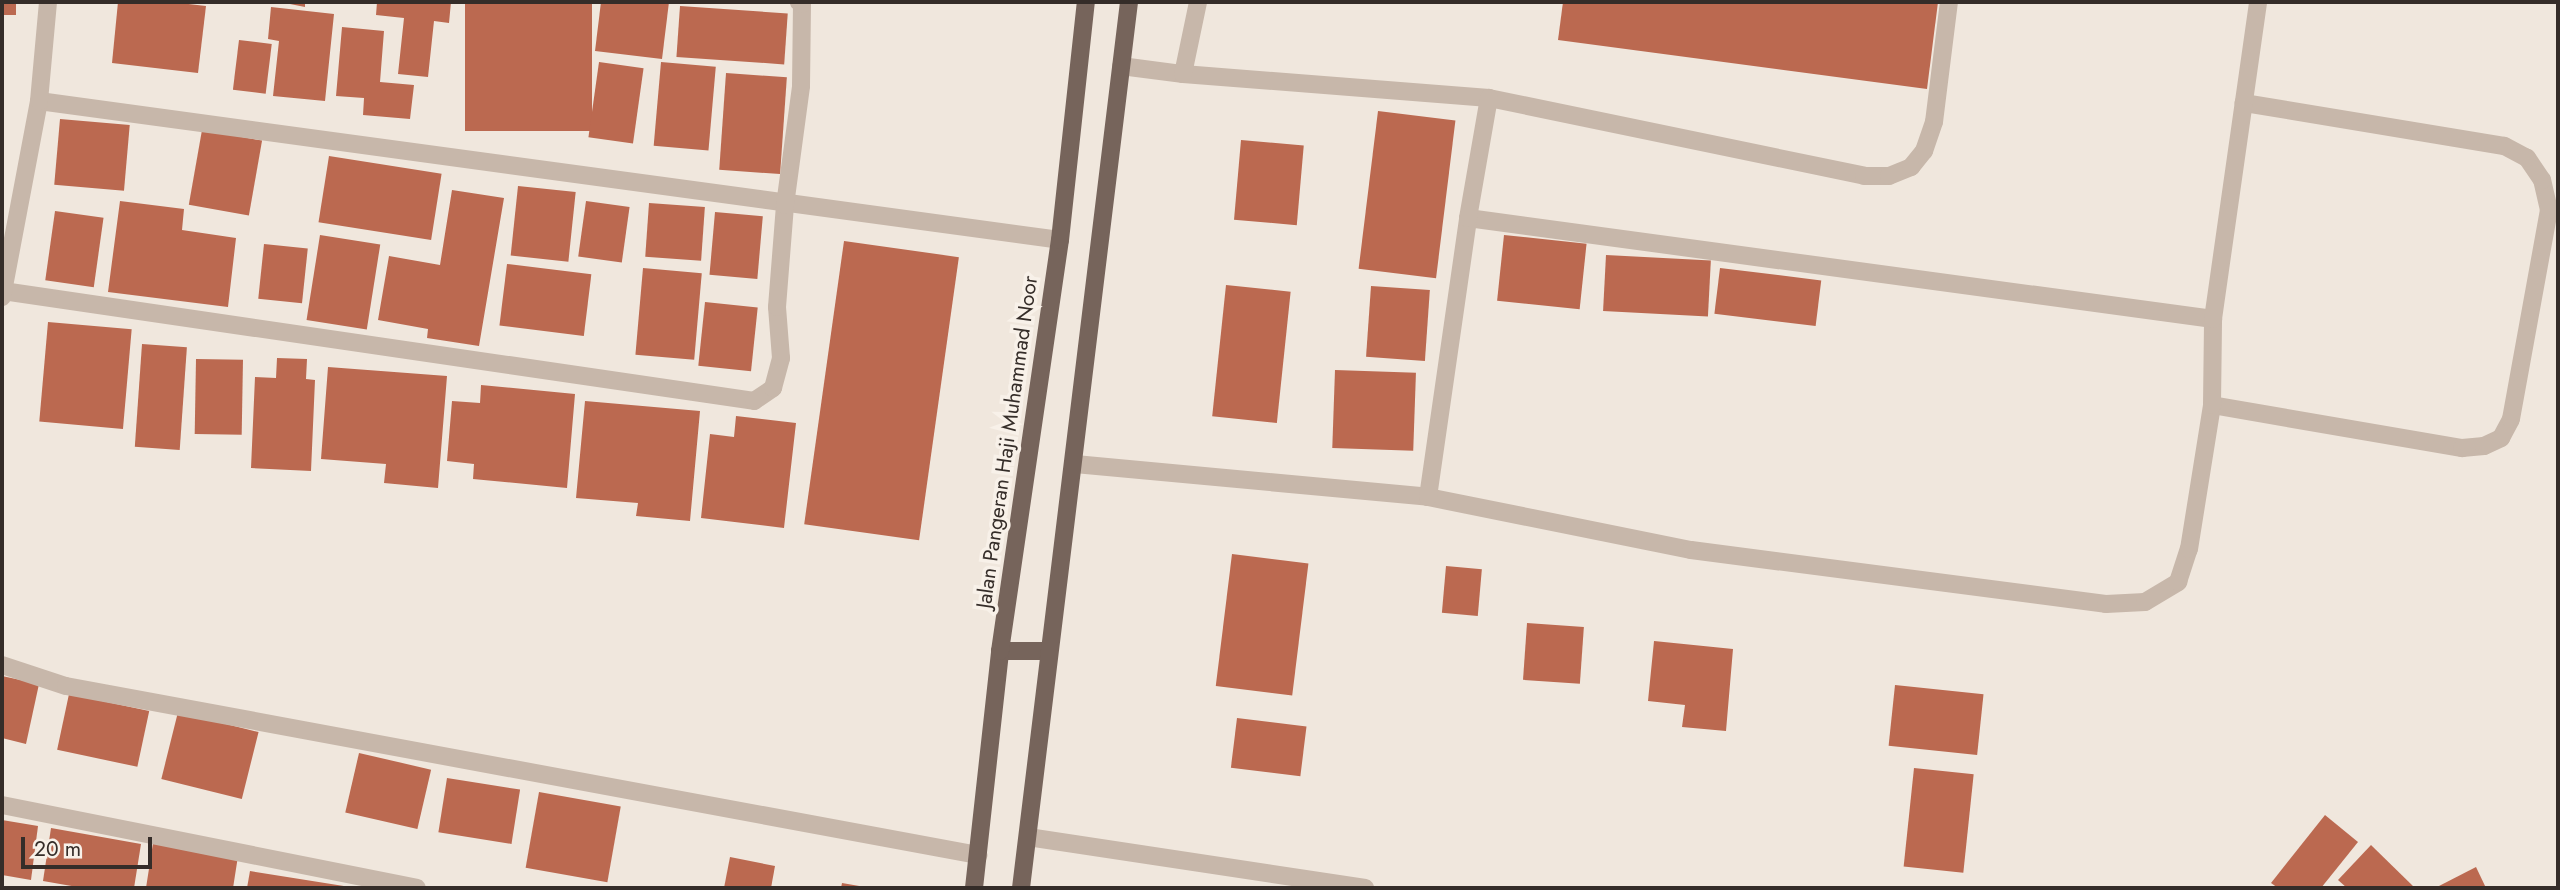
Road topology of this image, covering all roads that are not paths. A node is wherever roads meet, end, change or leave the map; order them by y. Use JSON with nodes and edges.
{"nodes":[{"id":1,"x":48,"y":2,"type":"edge"},
{"id":2,"x":799,"y":2,"type":"edge"},
{"id":3,"x":1086,"y":2,"type":"edge"},
{"id":4,"x":1129,"y":2,"type":"edge"},
{"id":5,"x":1198,"y":2,"type":"edge"},
{"id":6,"x":1949,"y":2,"type":"edge"},
{"id":7,"x":2258,"y":2,"type":"edge"},
{"id":8,"x":1121,"y":66,"type":"junction"},
{"id":9,"x":1183,"y":74,"type":"junction"},
{"id":10,"x":1489,"y":98,"type":"junction"},
{"id":11,"x":39,"y":101,"type":"junction"},
{"id":12,"x":2244,"y":103,"type":"junction"},
{"id":13,"x":785,"y":205,"type":"junction"},
{"id":14,"x":1468,"y":218,"type":"junction"},
{"id":15,"x":1060,"y":240,"type":"junction"},
{"id":16,"x":2,"y":294,"type":"edge"},
{"id":17,"x":2213,"y":319,"type":"junction"},
{"id":18,"x":2213,"y":405,"type":"junction"},
{"id":19,"x":1075,"y":464,"type":"junction"},
{"id":20,"x":1428,"y":497,"type":"junction"},
{"id":21,"x":1000,"y":651,"type":"junction"},
{"id":22,"x":1049,"y":651,"type":"junction"},
{"id":23,"x":2,"y":665,"type":"edge"},
{"id":24,"x":2,"y":805,"type":"edge"},
{"id":25,"x":1028,"y":837,"type":"junction"},
{"id":26,"x":978,"y":855,"type":"junction"},
{"id":27,"x":417,"y":888,"type":"edge"},
{"id":28,"x":974,"y":888,"type":"edge"},
{"id":29,"x":1021,"y":888,"type":"edge"},
{"id":30,"x":1366,"y":888,"type":"edge"}],
"edges":[{"from":1,"to":11,"type":"street"},
{"from":2,"to":13,"type":"street"},
{"from":3,"to":15,"type":"main road","name":"Jalan Pangeran Haji Muhammad Noor"},
{"from":4,"to":8,"type":"main road"},
{"from":5,"to":9,"type":"street"},
{"from":6,"to":10,"type":"street"},
{"from":7,"to":12,"type":"street"},
{"from":8,"to":9,"type":"street"},
{"from":8,"to":19,"type":"main road"},
{"from":9,"to":10,"type":"street"},
{"from":10,"to":14,"type":"street"},
{"from":11,"to":13,"type":"street"},
{"from":11,"to":16,"type":"street"},
{"from":12,"to":17,"type":"street"},
{"from":12,"to":18,"type":"street"},
{"from":13,"to":15,"type":"street"},
{"from":13,"to":16,"type":"street"},
{"from":14,"to":17,"type":"street"},
{"from":14,"to":20,"type":"street"},
{"from":15,"to":21,"type":"main road","name":"Jalan Pangeran Haji Muhammad Noor"},
{"from":17,"to":18,"type":"street"},
{"from":18,"to":20,"type":"street"},
{"from":19,"to":20,"type":"street"},
{"from":19,"to":22,"type":"main road"},
{"from":21,"to":22,"type":"main road"},
{"from":21,"to":26,"type":"main road","name":"Jalan Pangeran Haji Muhammad Noor"},
{"from":22,"to":25,"type":"main road"},
{"from":23,"to":26,"type":"street"},
{"from":24,"to":27,"type":"street"},
{"from":25,"to":29,"type":"main road"},
{"from":25,"to":30,"type":"street"},
{"from":26,"to":28,"type":"main road","name":"Jalan Pangeran Haji Muhammad Noor"}]}
